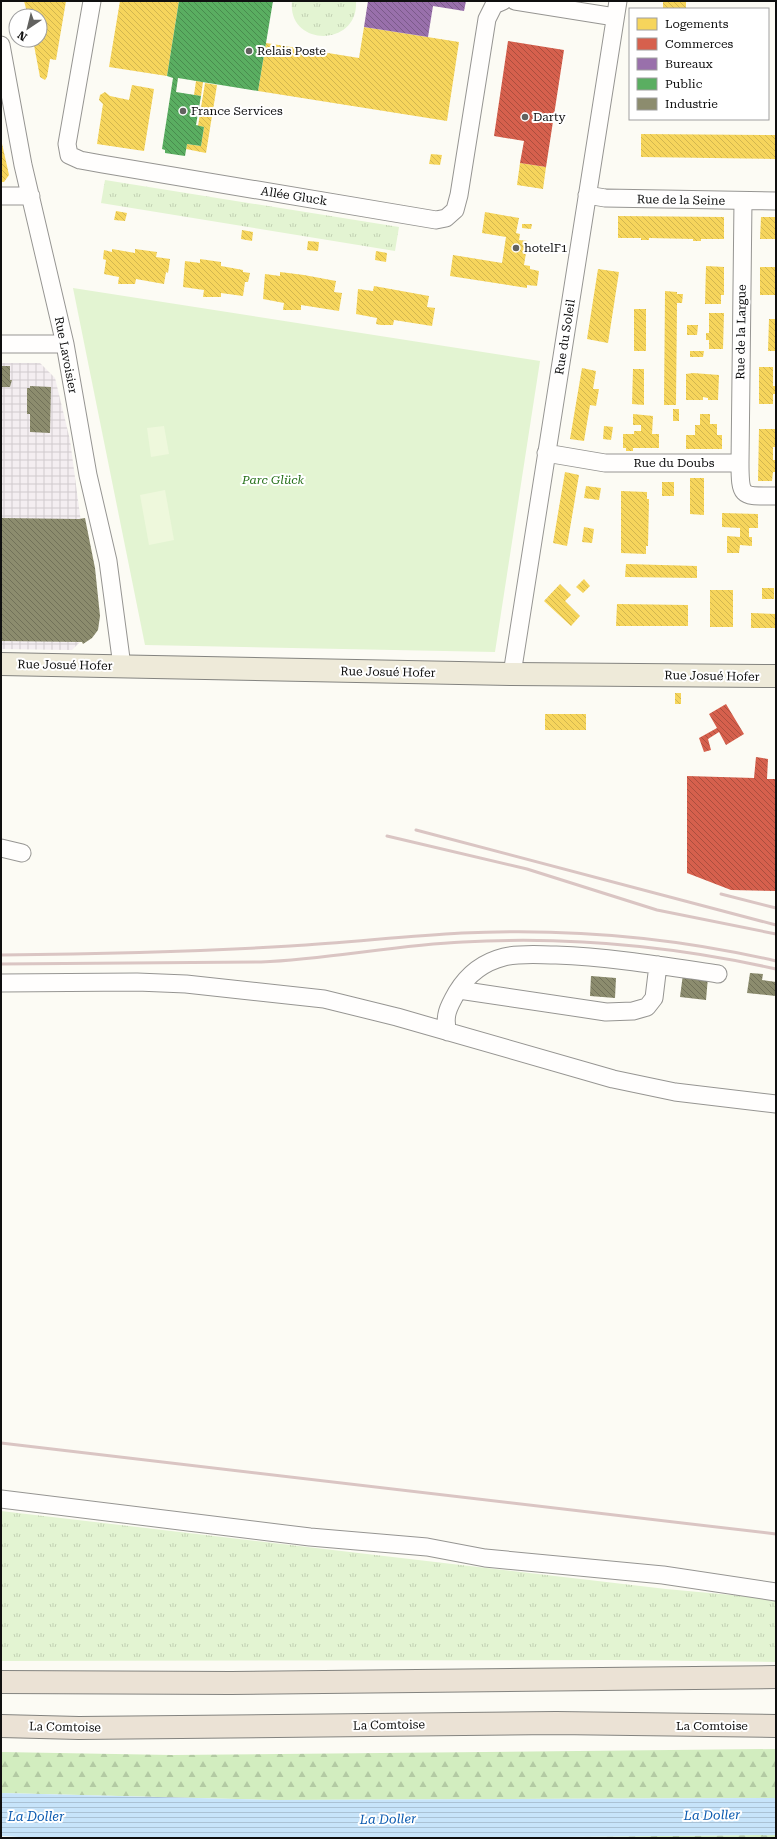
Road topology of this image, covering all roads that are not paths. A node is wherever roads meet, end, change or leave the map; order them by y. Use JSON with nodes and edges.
{"nodes":[{"id":1,"x":92,"y":1,"type":"edge"},
{"id":2,"x":503,"y":1,"type":"edge"},
{"id":3,"x":515,"y":1,"type":"edge"},
{"id":4,"x":616,"y":9,"type":"edge"},
{"id":5,"x":1,"y":45,"type":"edge"},
{"id":6,"x":587,"y":195,"type":"junction"},
{"id":7,"x":1,"y":196,"type":"edge"},
{"id":8,"x":31,"y":196,"type":"junction"},
{"id":9,"x":743,"y":201,"type":"junction"},
{"id":10,"x":776,"y":201,"type":"edge"},
{"id":11,"x":1,"y":344,"type":"edge"},
{"id":12,"x":65,"y":344,"type":"junction"},
{"id":13,"x":546,"y":454,"type":"junction"},
{"id":14,"x":740,"y":463,"type":"junction"},
{"id":15,"x":776,"y":496,"type":"edge"},
{"id":16,"x":1,"y":664,"type":"edge"},
{"id":17,"x":122,"y":666,"type":"junction"},
{"id":18,"x":512,"y":674,"type":"junction"},
{"id":19,"x":776,"y":676,"type":"edge"},
{"id":20,"x":1,"y":848,"type":"edge"},
{"id":21,"x":22,"y":854,"type":"dead end"},
{"id":22,"x":658,"y":965,"type":"junction"},
{"id":23,"x":718,"y":974,"type":"dead end"},
{"id":24,"x":1,"y":983,"type":"edge"},
{"id":25,"x":459,"y":990,"type":"junction"},
{"id":26,"x":448,"y":1032,"type":"junction"},
{"id":27,"x":776,"y":1104,"type":"edge"},
{"id":28,"x":1,"y":1499,"type":"edge"},
{"id":29,"x":776,"y":1592,"type":"edge"},
{"id":30,"x":776,"y":1677,"type":"edge"},
{"id":31,"x":1,"y":1682,"type":"edge"},
{"id":32,"x":1,"y":1726,"type":"edge"},
{"id":33,"x":776,"y":1726,"type":"edge"}],
"edges":[{"from":1,"to":2,"type":"street","name":"Allée Gluck"},
{"from":3,"to":4,"type":"street"},
{"from":4,"to":6,"type":"street","name":"Rue du Soleil"},
{"from":5,"to":8,"type":"street","name":"Rue Lavoisier"},
{"from":6,"to":9,"type":"street","name":"Rue de la Seine"},
{"from":6,"to":13,"type":"street","name":"Rue du Soleil"},
{"from":7,"to":8,"type":"street"},
{"from":8,"to":12,"type":"street","name":"Rue Lavoisier"},
{"from":9,"to":10,"type":"street","name":"Rue de la Seine"},
{"from":9,"to":14,"type":"street","name":"Rue de la Largue"},
{"from":11,"to":12,"type":"street"},
{"from":12,"to":17,"type":"street","name":"Rue Lavoisier"},
{"from":13,"to":14,"type":"street","name":"Rue du Doubs"},
{"from":13,"to":18,"type":"street","name":"Rue du Soleil"},
{"from":14,"to":15,"type":"street"},
{"from":16,"to":17,"type":"main road","name":"Rue Josué Hofer"},
{"from":17,"to":18,"type":"main road","name":"Rue Josué Hofer"},
{"from":18,"to":19,"type":"main road","name":"Rue Josué Hofer"},
{"from":20,"to":21,"type":"street"},
{"from":22,"to":23,"type":"street"},
{"from":22,"to":25,"type":"street"},
{"from":22,"to":25,"type":"street"},
{"from":24,"to":26,"type":"street"},
{"from":25,"to":26,"type":"street"},
{"from":26,"to":27,"type":"street"},
{"from":28,"to":29,"type":"street"},
{"from":30,"to":31,"type":"highway"},
{"from":32,"to":33,"type":"highway","name":"La Comtoise"}]}
